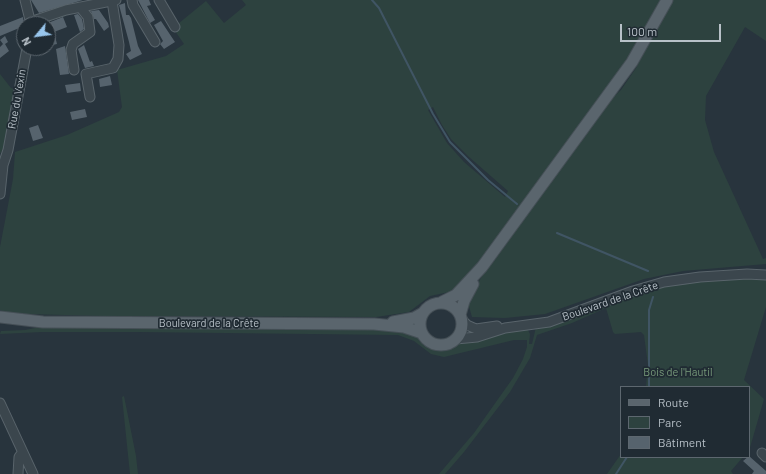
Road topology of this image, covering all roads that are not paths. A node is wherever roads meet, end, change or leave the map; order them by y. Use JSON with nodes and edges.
{"nodes":[{"id":1,"x":25,"y":0,"type":"edge"},
{"id":2,"x":113,"y":0,"type":"edge"},
{"id":3,"x":132,"y":0,"type":"edge"},
{"id":4,"x":159,"y":0,"type":"edge"},
{"id":5,"x":665,"y":0,"type":"edge"},
{"id":6,"x":91,"y":2,"type":"edge"},
{"id":7,"x":80,"y":6,"type":"junction"},
{"id":8,"x":28,"y":16,"type":"edge"},
{"id":9,"x":51,"y":16,"type":"edge"},
{"id":10,"x":175,"y":27,"type":"dead end"},
{"id":11,"x":155,"y":42,"type":"dead end"},
{"id":12,"x":26,"y":56,"type":"edge"},
{"id":13,"x":74,"y":70,"type":"dead end"},
{"id":14,"x":90,"y":97,"type":"dead end"},
{"id":15,"x":0,"y":194,"type":"edge"},
{"id":16,"x":482,"y":267,"type":"junction"},
{"id":17,"x":766,"y":269,"type":"edge"},
{"id":18,"x":766,"y":275,"type":"edge"},
{"id":19,"x":442,"y":302,"type":"junction"},
{"id":20,"x":423,"y":313,"type":"junction"},
{"id":21,"x":0,"y":317,"type":"edge"},
{"id":22,"x":461,"y":317,"type":"junction"},
{"id":23,"x":43,"y":322,"type":"junction"},
{"id":24,"x":374,"y":324,"type":"junction"},
{"id":25,"x":0,"y":325,"type":"edge"},
{"id":26,"x":422,"y":333,"type":"junction"},
{"id":27,"x":456,"y":339,"type":"junction"},
{"id":28,"x":0,"y":403,"type":"edge"},
{"id":29,"x":22,"y":453,"type":"junction"},
{"id":30,"x":18,"y":474,"type":"edge"},
{"id":31,"x":33,"y":474,"type":"edge"}],
"edges":[{"from":1,"to":8,"type":"street"},
{"from":2,"to":6,"type":"street"},
{"from":2,"to":14,"type":"street"},
{"from":3,"to":11,"type":"street"},
{"from":4,"to":10,"type":"street"},
{"from":5,"to":16,"type":"main road"},
{"from":6,"to":7,"type":"street"},
{"from":7,"to":9,"type":"street"},
{"from":7,"to":13,"type":"street"},
{"from":12,"to":15,"type":"street","name":"Rue du Vexin"},
{"from":16,"to":19,"type":"main road"},
{"from":16,"to":22,"type":"main road"},
{"from":17,"to":22,"type":"street","name":"Boulevard de la Crête"},
{"from":18,"to":27,"type":"street","name":"Boulevard de la Crête"},
{"from":19,"to":20,"type":"main road"},
{"from":19,"to":22,"type":"main road"},
{"from":20,"to":24,"type":"main road","name":"Boulevard de la Crête"},
{"from":20,"to":26,"type":"main road"},
{"from":21,"to":23,"type":"main road","name":"Boulevard de la Crête"},
{"from":22,"to":27,"type":"main road"},
{"from":23,"to":24,"type":"main road","name":"Boulevard de la Crête"},
{"from":23,"to":25,"type":"main road","name":"Boulevard de la Crête"},
{"from":24,"to":26,"type":"main road","name":"Boulevard de la Crête"},
{"from":26,"to":27,"type":"main road"},
{"from":28,"to":29,"type":"street"},
{"from":29,"to":30,"type":"street"},
{"from":29,"to":31,"type":"street"}]}
